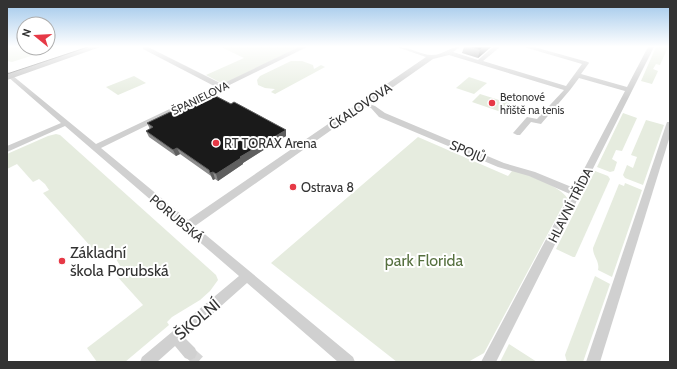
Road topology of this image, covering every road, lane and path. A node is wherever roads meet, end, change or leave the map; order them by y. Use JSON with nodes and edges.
{"nodes":[{"id":1,"x":32,"y":64,"type":"edge"},
{"id":2,"x":40,"y":64,"type":"edge"},
{"id":3,"x":177,"y":64,"type":"edge"},
{"id":4,"x":269,"y":64,"type":"edge"},
{"id":5,"x":420,"y":64,"type":"edge"},
{"id":6,"x":486,"y":64,"type":"edge"},
{"id":7,"x":585,"y":64,"type":"edge"},
{"id":8,"x":642,"y":64,"type":"edge"},
{"id":9,"x":8,"y":74,"type":"edge"},
{"id":10,"x":577,"y":75,"type":"junction"},
{"id":11,"x":222,"y":87,"type":"junction"},
{"id":12,"x":568,"y":89,"type":"junction"},
{"id":13,"x":629,"y":90,"type":"junction"},
{"id":14,"x":362,"y":104,"type":"junction"},
{"id":15,"x":66,"y":123,"type":"junction"},
{"id":16,"x":670,"y":124,"type":"edge"},
{"id":17,"x":517,"y":133,"type":"dead end"},
{"id":18,"x":95,"y":148,"type":"junction"},
{"id":19,"x":7,"y":149,"type":"edge"},
{"id":20,"x":576,"y":193,"type":"junction"},
{"id":21,"x":187,"y":226,"type":"junction"},
{"id":22,"x":248,"y":276,"type":"junction"},
{"id":23,"x":176,"y":337,"type":"junction"},
{"id":24,"x":190,"y":353,"type":"tunnel mouth"},
{"id":25,"x":147,"y":362,"type":"edge"},
{"id":26,"x":348,"y":362,"type":"edge"},
{"id":27,"x":488,"y":362,"type":"edge"},
{"id":28,"x":593,"y":362,"type":"edge"}],
"edges":[{"from":1,"to":9,"type":"main road"},
{"from":2,"to":9,"type":"main road"},
{"from":3,"to":11,"type":"street"},
{"from":4,"to":11,"type":"street","name":"ŠPANIELOVA"},
{"from":5,"to":14,"type":"street","name":"ČKALOVOVA"},
{"from":6,"to":12,"type":"street"},
{"from":7,"to":10,"type":"street"},
{"from":8,"to":13,"type":"street","name":"HLAVNÍ TŘÍDA"},
{"from":9,"to":15,"type":"street","name":"PORUBSKÁ"},
{"from":10,"to":12,"type":"street"},
{"from":10,"to":13,"type":"street"},
{"from":11,"to":18,"type":"street","name":"ŠPANIELOVA"},
{"from":12,"to":17,"type":"street"},
{"from":13,"to":20,"type":"street","name":"HLAVNÍ TŘÍDA"},
{"from":14,"to":20,"type":"street","name":"SPOJŮ"},
{"from":14,"to":21,"type":"street","name":"ČKALOVOVA"},
{"from":15,"to":18,"type":"street","name":"PORUBSKÁ"},
{"from":15,"to":19,"type":"street"},
{"from":16,"to":28,"type":"street"},
{"from":18,"to":21,"type":"street","name":"PORUBSKÁ"},
{"from":20,"to":27,"type":"street","name":"HLAVNÍ TŘÍDA"},
{"from":21,"to":22,"type":"street","name":"PORUBSKÁ"},
{"from":22,"to":23,"type":"street","name":"ŠKOLNÍ"},
{"from":22,"to":26,"type":"street","name":"PORUBSKÁ"},
{"from":23,"to":24,"type":"street"},
{"from":23,"to":25,"type":"street","name":"ŠKOLNÍ"}]}
